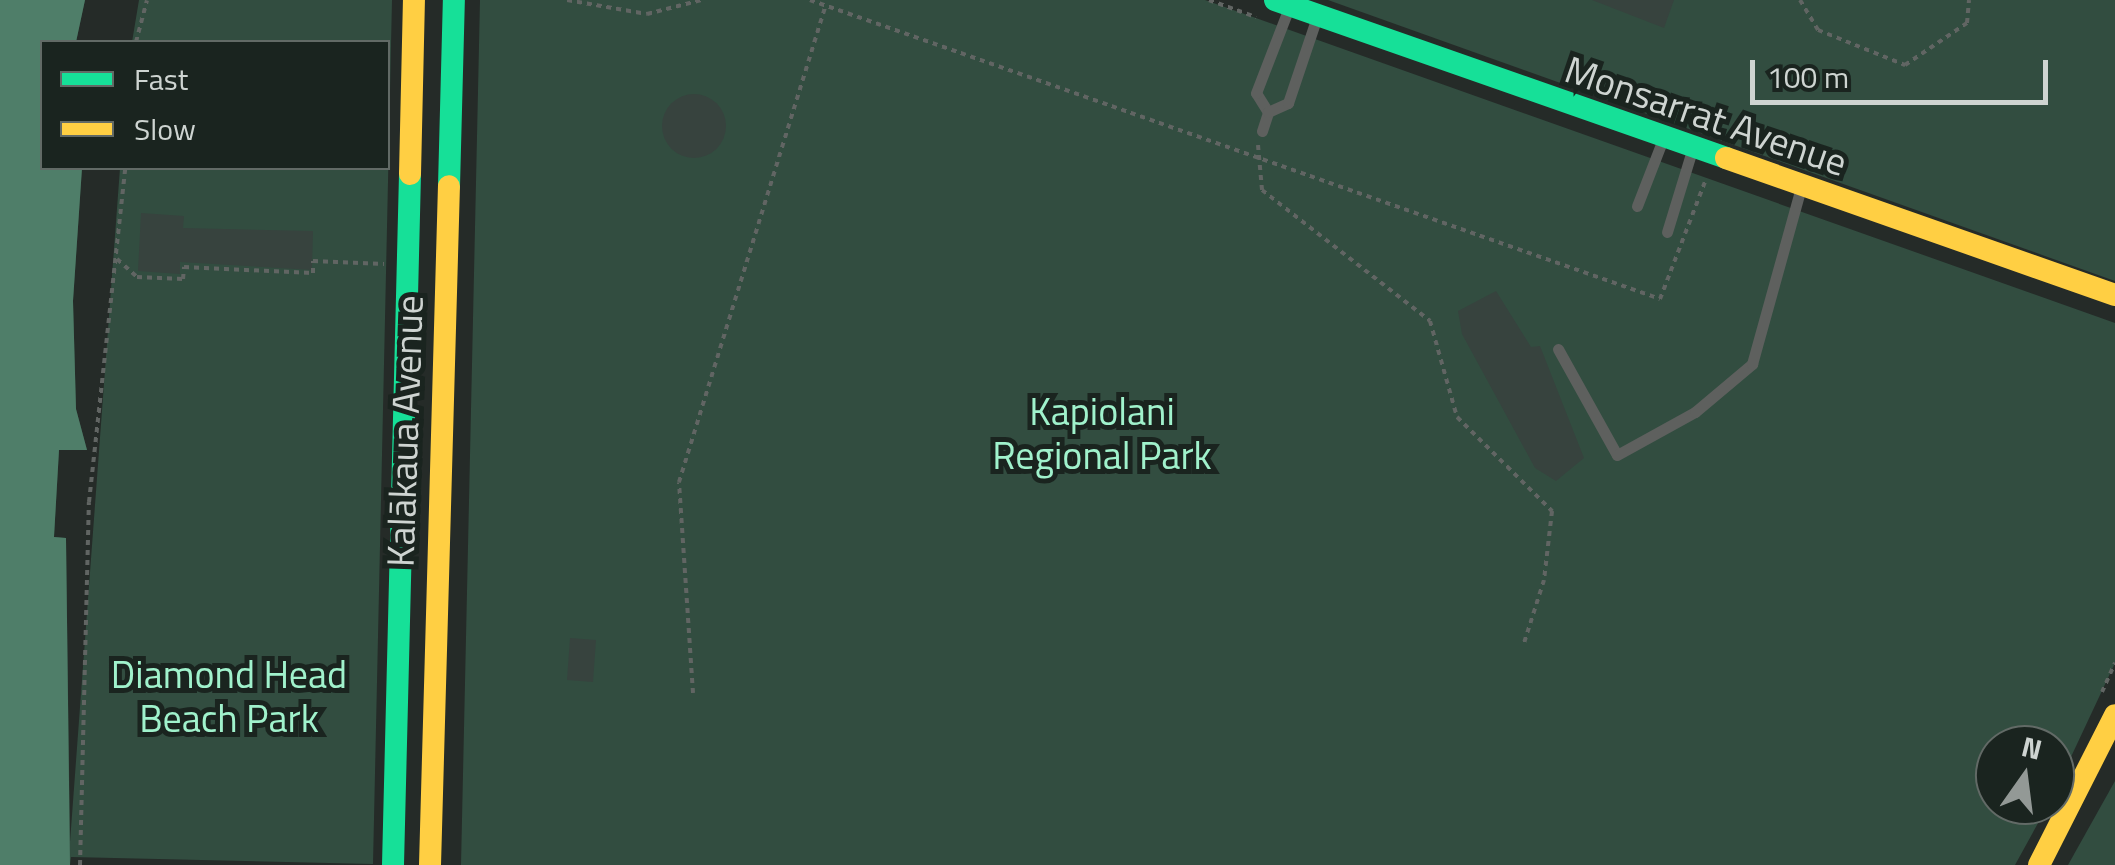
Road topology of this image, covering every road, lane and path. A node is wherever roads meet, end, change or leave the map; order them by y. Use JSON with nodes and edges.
{"nodes":[{"id":1,"x":147,"y":0,"type":"edge"},
{"id":2,"x":414,"y":0,"type":"edge"},
{"id":3,"x":454,"y":0,"type":"edge"},
{"id":4,"x":567,"y":0,"type":"edge"},
{"id":5,"x":701,"y":0,"type":"edge"},
{"id":6,"x":810,"y":0,"type":"edge"},
{"id":7,"x":1800,"y":0,"type":"edge"},
{"id":8,"x":1969,"y":0,"type":"edge"},
{"id":9,"x":1282,"y":3,"type":"edge"},
{"id":10,"x":826,"y":5,"type":"junction"},
{"id":11,"x":1318,"y":16,"type":"junction"},
{"id":12,"x":137,"y":40,"type":"edge"},
{"id":13,"x":1268,"y":112,"type":"junction"},
{"id":14,"x":1262,"y":131,"type":"dead end"},
{"id":15,"x":1663,"y":139,"type":"junction"},
{"id":16,"x":1692,"y":150,"type":"junction"},
{"id":17,"x":1253,"y":159,"type":"junction"},
{"id":18,"x":125,"y":170,"type":"edge"},
{"id":19,"x":1723,"y":182,"type":"dead end"},
{"id":20,"x":1801,"y":187,"type":"junction"},
{"id":21,"x":1637,"y":206,"type":"dead end"},
{"id":22,"x":1667,"y":232,"type":"dead end"},
{"id":23,"x":117,"y":259,"type":"junction"},
{"id":24,"x":384,"y":264,"type":"dead end"},
{"id":25,"x":2115,"y":295,"type":"edge"},
{"id":26,"x":1558,"y":349,"type":"dead end"},
{"id":27,"x":402,"y":512,"type":"junction"},
{"id":28,"x":438,"y":514,"type":"junction"},
{"id":29,"x":1524,"y":644,"type":"dead end"},
{"id":30,"x":694,"y":693,"type":"dead end"},
{"id":31,"x":2115,"y":716,"type":"edge"},
{"id":32,"x":80,"y":865,"type":"edge"},
{"id":33,"x":393,"y":865,"type":"edge"},
{"id":34,"x":430,"y":865,"type":"edge"},
{"id":35,"x":2039,"y":865,"type":"edge"}],
"edges":[{"from":1,"to":12,"type":"path"},
{"from":2,"to":27,"type":"street","name":"Kalākaua Avenue"},
{"from":3,"to":28,"type":"street","name":"Kalākaua Avenue"},
{"from":4,"to":5,"type":"path"},
{"from":6,"to":10,"type":"path"},
{"from":7,"to":8,"type":"path"},
{"from":9,"to":11,"type":"street","name":"Monsarrat Avenue"},
{"from":9,"to":13,"type":"lane"},
{"from":10,"to":17,"type":"path"},
{"from":10,"to":30,"type":"path"},
{"from":11,"to":13,"type":"lane"},
{"from":11,"to":15,"type":"street","name":"Monsarrat Avenue"},
{"from":13,"to":14,"type":"lane"},
{"from":15,"to":16,"type":"street","name":"Monsarrat Avenue"},
{"from":15,"to":21,"type":"lane"},
{"from":16,"to":20,"type":"street","name":"Monsarrat Avenue"},
{"from":16,"to":22,"type":"lane"},
{"from":17,"to":19,"type":"path"},
{"from":17,"to":29,"type":"path"},
{"from":18,"to":23,"type":"path"},
{"from":20,"to":25,"type":"street","name":"Monsarrat Avenue"},
{"from":20,"to":26,"type":"lane"},
{"from":23,"to":24,"type":"path"},
{"from":23,"to":32,"type":"path"},
{"from":27,"to":28,"type":"lane"},
{"from":27,"to":33,"type":"street","name":"Kalākaua Avenue"},
{"from":28,"to":34,"type":"street","name":"Kalākaua Avenue"},
{"from":31,"to":35,"type":"street"}]}
